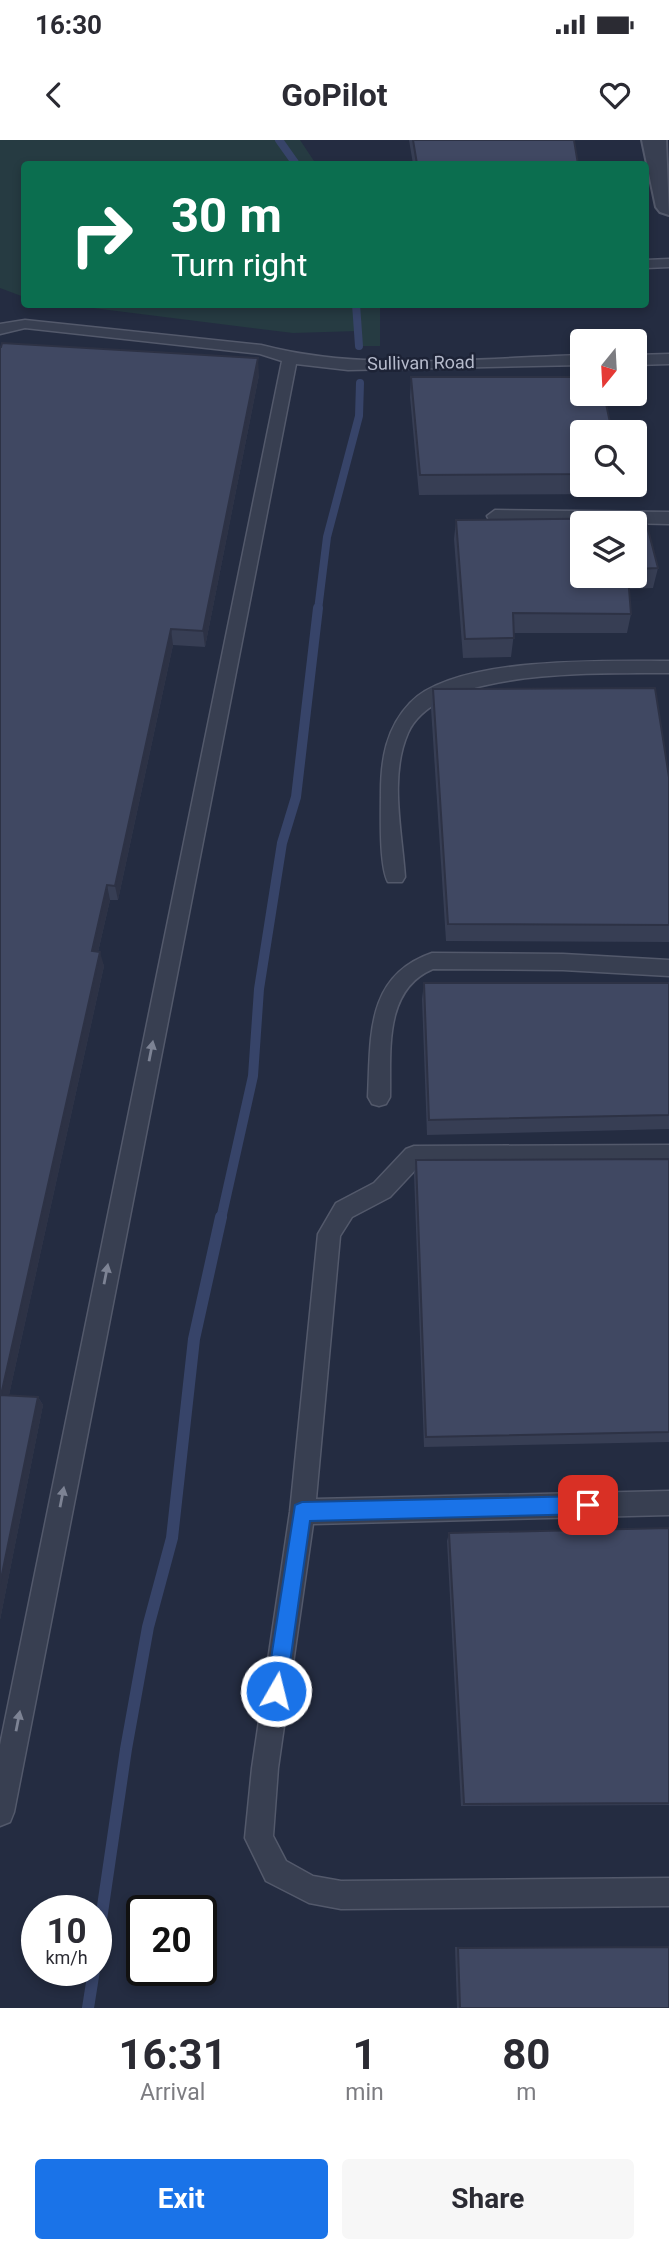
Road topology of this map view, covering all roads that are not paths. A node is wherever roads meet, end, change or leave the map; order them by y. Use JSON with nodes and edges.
{"nodes":[{"id":1,"x":661,"y":154,"type":"edge"},
{"id":2,"x":669,"y":207,"type":"edge"},
{"id":3,"x":669,"y":263,"type":"edge"},
{"id":4,"x":649,"y":264,"type":"edge"},
{"id":5,"x":0,"y":329,"type":"edge"},
{"id":6,"x":290,"y":359,"type":"junction"},
{"id":7,"x":648,"y":359,"type":"edge"},
{"id":8,"x":669,"y":359,"type":"edge"},
{"id":9,"x":570,"y":360,"type":"edge"},
{"id":10,"x":495,"y":516,"type":"dead end"},
{"id":11,"x":669,"y":518,"type":"edge"},
{"id":12,"x":669,"y":667,"type":"edge"},
{"id":13,"x":395,"y":877,"type":"dead end"},
{"id":14,"x":669,"y":968,"type":"edge"},
{"id":15,"x":379,"y":1097,"type":"dead end"},
{"id":16,"x":669,"y":1155,"type":"edge"},
{"id":17,"x":669,"y":1503,"type":"edge"},
{"id":18,"x":302,"y":1511,"type":"junction"},
{"id":19,"x":0,"y":1812,"type":"edge"},
{"id":20,"x":669,"y":1892,"type":"edge"}],
"edges":[{"from":1,"to":2,"type":"street"},
{"from":3,"to":4,"type":"lane"},
{"from":5,"to":6,"type":"lane","name":"Sullivan Road"},
{"from":6,"to":9,"type":"lane","name":"Sullivan Road"},
{"from":19,"to":6,"type":"lane","one_way":true},
{"from":7,"to":8,"type":"lane"},
{"from":10,"to":11,"type":"lane"},
{"from":12,"to":13,"type":"lane"},
{"from":14,"to":15,"type":"lane"},
{"from":16,"to":18,"type":"lane"},
{"from":17,"to":18,"type":"lane"},
{"from":18,"to":20,"type":"lane"}]}
